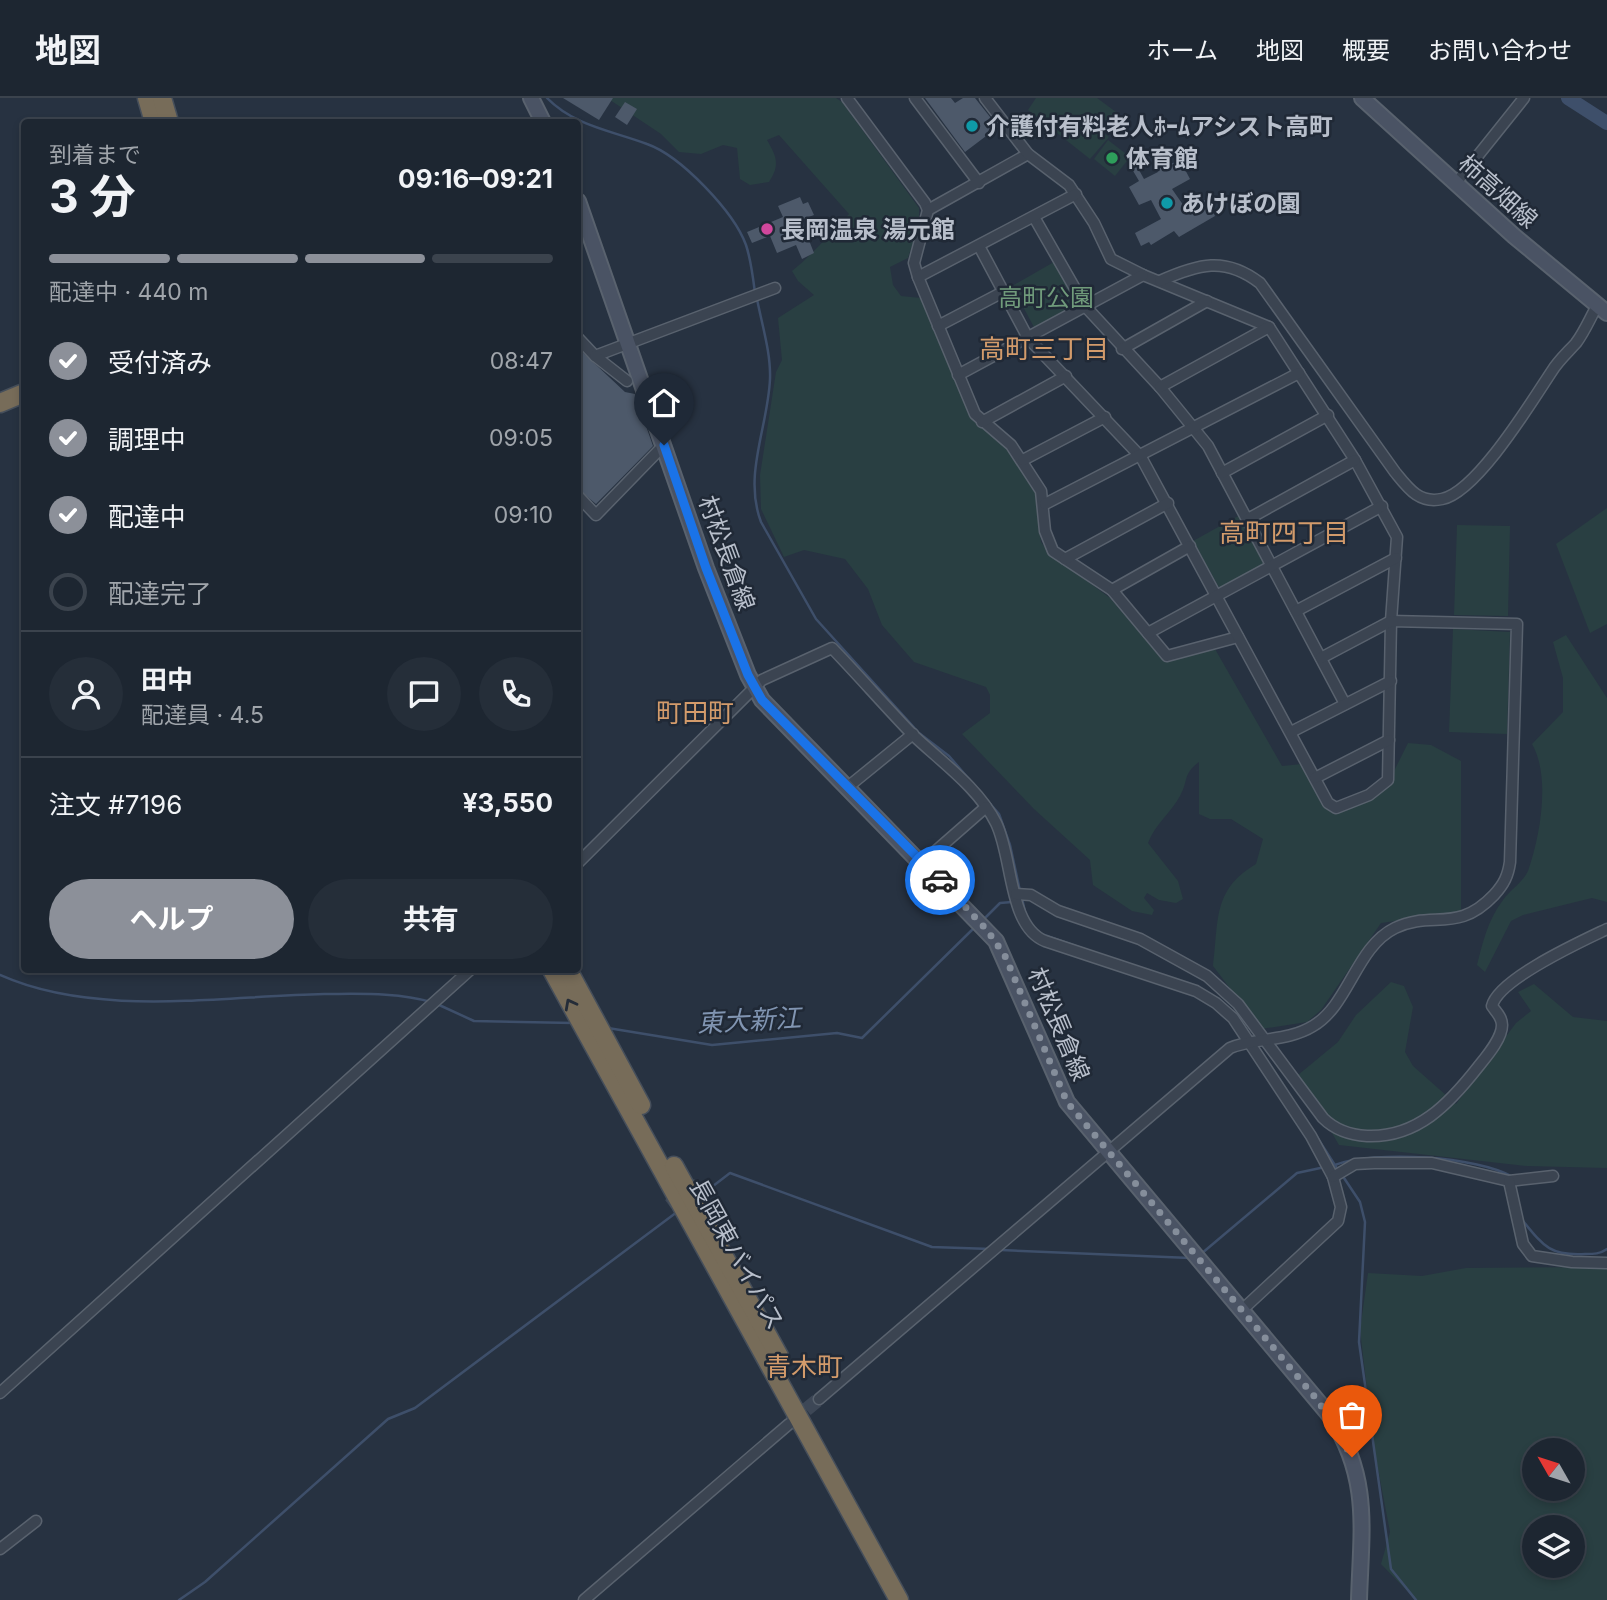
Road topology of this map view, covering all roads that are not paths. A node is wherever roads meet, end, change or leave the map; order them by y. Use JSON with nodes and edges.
{"nodes":[{"id":1,"x":147,"y":98,"type":"edge"},
{"id":2,"x":162,"y":98,"type":"edge"},
{"id":3,"x":531,"y":98,"type":"edge"},
{"id":4,"x":847,"y":98,"type":"edge"},
{"id":5,"x":915,"y":98,"type":"edge"},
{"id":6,"x":985,"y":98,"type":"edge"},
{"id":7,"x":1362,"y":98,"type":"edge"},
{"id":8,"x":1524,"y":98,"type":"edge"},
{"id":9,"x":153,"y":119,"type":"edge"},
{"id":10,"x":168,"y":119,"type":"edge"},
{"id":11,"x":542,"y":119,"type":"edge"},
{"id":12,"x":1028,"y":154,"type":"junction"},
{"id":13,"x":979,"y":183,"type":"junction"},
{"id":14,"x":1456,"y":183,"type":"junction"},
{"id":15,"x":1076,"y":194,"type":"junction"},
{"id":16,"x":581,"y":209,"type":"edge"},
{"id":17,"x":928,"y":210,"type":"junction"},
{"id":18,"x":1034,"y":217,"type":"junction"},
{"id":19,"x":979,"y":246,"type":"junction"},
{"id":20,"x":1143,"y":275,"type":"junction"},
{"id":21,"x":918,"y":277,"type":"junction"},
{"id":22,"x":1160,"y":281,"type":"junction"},
{"id":23,"x":775,"y":288,"type":"dead end"},
{"id":24,"x":1003,"y":292,"type":"junction"},
{"id":25,"x":1207,"y":301,"type":"junction"},
{"id":26,"x":1085,"y":306,"type":"junction"},
{"id":27,"x":1602,"y":309,"type":"edge"},
{"id":28,"x":938,"y":326,"type":"junction"},
{"id":29,"x":1269,"y":327,"type":"junction"},
{"id":30,"x":1028,"y":338,"type":"junction"},
{"id":31,"x":581,"y":342,"type":"edge"},
{"id":32,"x":629,"y":343,"type":"junction"},
{"id":33,"x":1122,"y":349,"type":"junction"},
{"id":34,"x":596,"y":356,"type":"junction"},
{"id":35,"x":1299,"y":373,"type":"junction"},
{"id":36,"x":958,"y":375,"type":"junction"},
{"id":37,"x":1066,"y":376,"type":"junction"},
{"id":38,"x":627,"y":381,"type":"dead end"},
{"id":39,"x":1160,"y":387,"type":"junction"},
{"id":40,"x":21,"y":392,"type":"edge"},
{"id":41,"x":0,"y":403,"type":"edge"},
{"id":42,"x":1328,"y":415,"type":"junction"},
{"id":43,"x":1105,"y":417,"type":"junction"},
{"id":44,"x":982,"y":422,"type":"junction"},
{"id":45,"x":1194,"y":426,"type":"junction"},
{"id":46,"x":664,"y":445,"type":"junction"},
{"id":47,"x":1141,"y":457,"type":"junction"},
{"id":48,"x":1023,"y":460,"type":"junction"},
{"id":49,"x":1355,"y":460,"type":"junction"},
{"id":50,"x":1222,"y":473,"type":"junction"},
{"id":51,"x":581,"y":499,"type":"edge"},
{"id":52,"x":1168,"y":503,"type":"junction"},
{"id":53,"x":1045,"y":505,"type":"junction"},
{"id":54,"x":1382,"y":506,"type":"junction"},
{"id":55,"x":1248,"y":519,"type":"junction"},
{"id":56,"x":1191,"y":546,"type":"junction"},
{"id":57,"x":1396,"y":558,"type":"junction"},
{"id":58,"x":1065,"y":559,"type":"junction"},
{"id":59,"x":1272,"y":566,"type":"junction"},
{"id":60,"x":1112,"y":590,"type":"junction"},
{"id":61,"x":1216,"y":595,"type":"junction"},
{"id":62,"x":1296,"y":611,"type":"junction"},
{"id":63,"x":1391,"y":621,"type":"junction"},
{"id":64,"x":1148,"y":633,"type":"junction"},
{"id":65,"x":1238,"y":637,"type":"junction"},
{"id":66,"x":1321,"y":658,"type":"junction"},
{"id":67,"x":1391,"y":681,"type":"junction"},
{"id":68,"x":754,"y":687,"type":"junction"},
{"id":69,"x":1345,"y":704,"type":"junction"},
{"id":70,"x":1291,"y":732,"type":"junction"},
{"id":71,"x":913,"y":734,"type":"junction"},
{"id":72,"x":1389,"y":740,"type":"junction"},
{"id":73,"x":1315,"y":778,"type":"junction"},
{"id":74,"x":849,"y":786,"type":"junction"},
{"id":75,"x":986,"y":807,"type":"junction"},
{"id":76,"x":581,"y":860,"type":"edge"},
{"id":77,"x":922,"y":863,"type":"junction"},
{"id":78,"x":1016,"y":894,"type":"junction"},
{"id":79,"x":1607,"y":929,"type":"edge"},
{"id":80,"x":467,"y":973,"type":"edge"},
{"id":81,"x":554,"y":973,"type":"edge"},
{"id":82,"x":570,"y":973,"type":"edge"},
{"id":83,"x":1249,"y":1042,"type":"junction"},
{"id":84,"x":1265,"y":1042,"type":"junction"},
{"id":85,"x":1108,"y":1152,"type":"junction"},
{"id":86,"x":1553,"y":1176,"type":"dead end"},
{"id":87,"x":1333,"y":1177,"type":"junction"},
{"id":88,"x":1509,"y":1181,"type":"junction"},
{"id":89,"x":1607,"y":1263,"type":"edge"},
{"id":90,"x":1241,"y":1310,"type":"junction"},
{"id":91,"x":0,"y":1393,"type":"edge"},
{"id":92,"x":819,"y":1399,"type":"tunnel mouth"},
{"id":93,"x":789,"y":1424,"type":"tunnel mouth"},
{"id":94,"x":36,"y":1521,"type":"dead end"},
{"id":95,"x":0,"y":1549,"type":"edge"},
{"id":96,"x":584,"y":1600,"type":"edge"},
{"id":97,"x":900,"y":1600,"type":"edge"},
{"id":98,"x":913,"y":1600,"type":"edge"},
{"id":99,"x":1359,"y":1600,"type":"edge"}],
"edges":[{"from":1,"to":9,"type":"highway"},
{"from":2,"to":10,"type":"highway"},
{"from":3,"to":11,"type":"main road"},
{"from":4,"to":17,"type":"street"},
{"from":5,"to":13,"type":"street"},
{"from":6,"to":12,"type":"street"},
{"from":7,"to":14,"type":"main road","name":"柿高畑線"},
{"from":8,"to":14,"type":"street"},
{"from":12,"to":13,"type":"street"},
{"from":12,"to":15,"type":"street"},
{"from":13,"to":17,"type":"street"},
{"from":14,"to":27,"type":"main road","name":"柿高畑線"},
{"from":15,"to":18,"type":"street"},
{"from":15,"to":20,"type":"street"},
{"from":16,"to":32,"type":"main road","name":"村松長倉線"},
{"from":17,"to":21,"type":"street"},
{"from":18,"to":19,"type":"street"},
{"from":18,"to":26,"type":"street"},
{"from":19,"to":21,"type":"street"},
{"from":19,"to":24,"type":"street"},
{"from":20,"to":22,"type":"street"},
{"from":20,"to":26,"type":"street"},
{"from":21,"to":28,"type":"street"},
{"from":22,"to":25,"type":"street"},
{"from":22,"to":27,"type":"street"},
{"from":23,"to":32,"type":"street"},
{"from":24,"to":28,"type":"street"},
{"from":24,"to":30,"type":"street"},
{"from":25,"to":29,"type":"street"},
{"from":25,"to":33,"type":"street"},
{"from":26,"to":30,"type":"street"},
{"from":26,"to":33,"type":"street"},
{"from":28,"to":36,"type":"street"},
{"from":29,"to":35,"type":"street"},
{"from":29,"to":39,"type":"street"},
{"from":30,"to":36,"type":"street"},
{"from":30,"to":37,"type":"street"},
{"from":31,"to":34,"type":"street"},
{"from":32,"to":34,"type":"street"},
{"from":32,"to":46,"type":"main road","name":"村松長倉線"},
{"from":33,"to":39,"type":"street"},
{"from":34,"to":38,"type":"street"},
{"from":35,"to":42,"type":"street"},
{"from":35,"to":45,"type":"street"},
{"from":36,"to":44,"type":"street"},
{"from":37,"to":43,"type":"street"},
{"from":37,"to":44,"type":"street"},
{"from":39,"to":45,"type":"street"},
{"from":40,"to":41,"type":"highway"},
{"from":42,"to":49,"type":"street"},
{"from":42,"to":50,"type":"street"},
{"from":43,"to":47,"type":"street"},
{"from":43,"to":48,"type":"street"},
{"from":44,"to":48,"type":"street"},
{"from":45,"to":47,"type":"street"},
{"from":45,"to":50,"type":"street"},
{"from":46,"to":51,"type":"street"},
{"from":46,"to":68,"type":"main road","name":"村松長倉線"},
{"from":47,"to":52,"type":"street"},
{"from":47,"to":53,"type":"street"},
{"from":48,"to":53,"type":"street"},
{"from":49,"to":54,"type":"street"},
{"from":49,"to":55,"type":"street"},
{"from":50,"to":55,"type":"street"},
{"from":52,"to":56,"type":"street"},
{"from":52,"to":58,"type":"street"},
{"from":53,"to":58,"type":"street"},
{"from":54,"to":57,"type":"street"},
{"from":54,"to":59,"type":"street"},
{"from":55,"to":59,"type":"street"},
{"from":56,"to":60,"type":"street"},
{"from":56,"to":61,"type":"street"},
{"from":57,"to":62,"type":"street"},
{"from":57,"to":63,"type":"street"},
{"from":58,"to":60,"type":"street"},
{"from":59,"to":61,"type":"street"},
{"from":59,"to":62,"type":"street"},
{"from":60,"to":64,"type":"street"},
{"from":61,"to":64,"type":"street"},
{"from":61,"to":65,"type":"street"},
{"from":62,"to":66,"type":"street"},
{"from":63,"to":66,"type":"street"},
{"from":63,"to":67,"type":"street"},
{"from":63,"to":84,"type":"street"},
{"from":64,"to":65,"type":"street"},
{"from":65,"to":70,"type":"street"},
{"from":66,"to":69,"type":"street"},
{"from":67,"to":69,"type":"street"},
{"from":67,"to":72,"type":"street"},
{"from":68,"to":71,"type":"street"},
{"from":68,"to":74,"type":"main road","name":"村松長倉線"},
{"from":68,"to":76,"type":"street"},
{"from":69,"to":70,"type":"street"},
{"from":70,"to":73,"type":"street"},
{"from":71,"to":74,"type":"street"},
{"from":71,"to":75,"type":"street"},
{"from":72,"to":73,"type":"street"},
{"from":72,"to":73,"type":"street"},
{"from":74,"to":77,"type":"main road","name":"村松長倉線"},
{"from":75,"to":77,"type":"street"},
{"from":75,"to":78,"type":"street"},
{"from":77,"to":85,"type":"main road","name":"村松長倉線"},
{"from":78,"to":83,"type":"street"},
{"from":78,"to":84,"type":"street"},
{"from":79,"to":84,"type":"street"},
{"from":80,"to":91,"type":"street"},
{"from":97,"to":81,"type":"highway","name":"長岡東バイパス","one_way":true},
{"from":82,"to":98,"type":"highway","name":"長岡東バイパス"},
{"from":83,"to":84,"type":"street"},
{"from":83,"to":85,"type":"street"},
{"from":83,"to":87,"type":"street"},
{"from":85,"to":90,"type":"main road","name":"村松長倉線"},
{"from":85,"to":92,"type":"street"},
{"from":86,"to":88,"type":"street"},
{"from":87,"to":88,"type":"street"},
{"from":87,"to":90,"type":"street"},
{"from":88,"to":89,"type":"street"},
{"from":90,"to":99,"type":"main road","name":"村松長倉線"},
{"from":93,"to":96,"type":"street"},
{"from":94,"to":95,"type":"street"}]}
